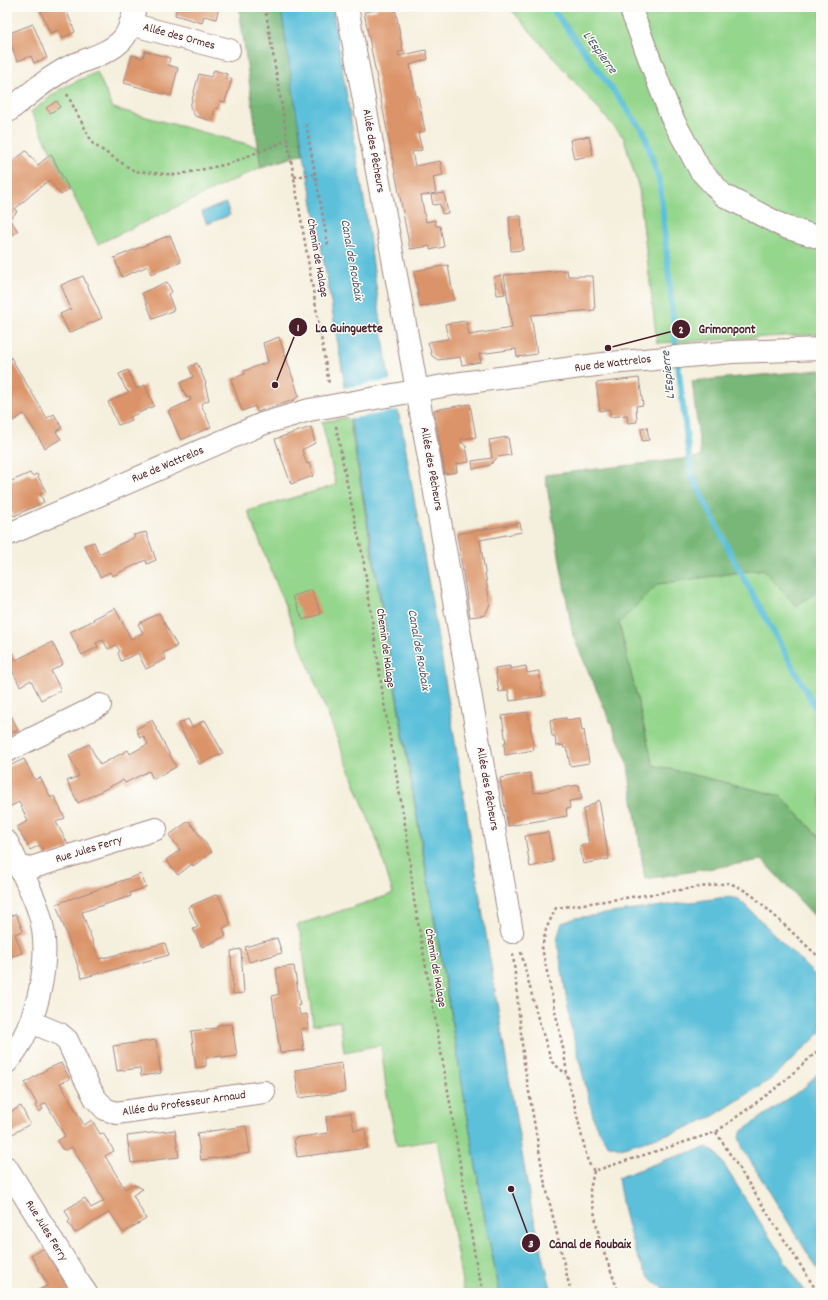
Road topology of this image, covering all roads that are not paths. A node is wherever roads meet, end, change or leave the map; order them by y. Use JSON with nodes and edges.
{"nodes":[{"id":1,"x":347,"y":7,"type":"edge"},
{"id":2,"x":630,"y":7,"type":"edge"},
{"id":3,"x":128,"y":24,"type":"edge"},
{"id":4,"x":229,"y":50,"type":"dead end"},
{"id":5,"x":7,"y":112,"type":"edge"},
{"id":6,"x":821,"y":238,"type":"edge"},
{"id":7,"x":821,"y":348,"type":"edge"},
{"id":8,"x":411,"y":391,"type":"junction"},
{"id":9,"x":7,"y":535,"type":"edge"},
{"id":10,"x":100,"y":706,"type":"dead end"},
{"id":11,"x":7,"y":751,"type":"edge"},
{"id":12,"x":156,"y":829,"type":"dead end"},
{"id":13,"x":7,"y":842,"type":"edge"},
{"id":14,"x":21,"y":871,"type":"junction"},
{"id":15,"x":512,"y":932,"type":"road end"},
{"id":16,"x":31,"y":1022,"type":"junction"},
{"id":17,"x":7,"y":1062,"type":"edge"},
{"id":18,"x":264,"y":1092,"type":"dead end"},
{"id":19,"x":7,"y":1168,"type":"edge"},
{"id":20,"x":86,"y":1293,"type":"edge"}],
"edges":[{"from":1,"to":8,"type":"street","name":"Allée des Pêcheurs"},
{"from":2,"to":6,"type":"street"},
{"from":3,"to":4,"type":"street","name":"Allée des Ormes"},
{"from":3,"to":5,"type":"street"},
{"from":7,"to":8,"type":"street","name":"Rue de Wattrelos"},
{"from":8,"to":9,"type":"street","name":"Rue de Wattrelos"},
{"from":8,"to":15,"type":"street","name":"Allée des Pêcheurs"},
{"from":10,"to":11,"type":"street"},
{"from":12,"to":14,"type":"street","name":"Rue Jules Ferry"},
{"from":13,"to":14,"type":"street"},
{"from":14,"to":16,"type":"street"},
{"from":16,"to":17,"type":"street"},
{"from":16,"to":18,"type":"street","name":"Allée du Professeur Arnaud"},
{"from":19,"to":20,"type":"street","name":"Rue Jules Ferry"}]}
